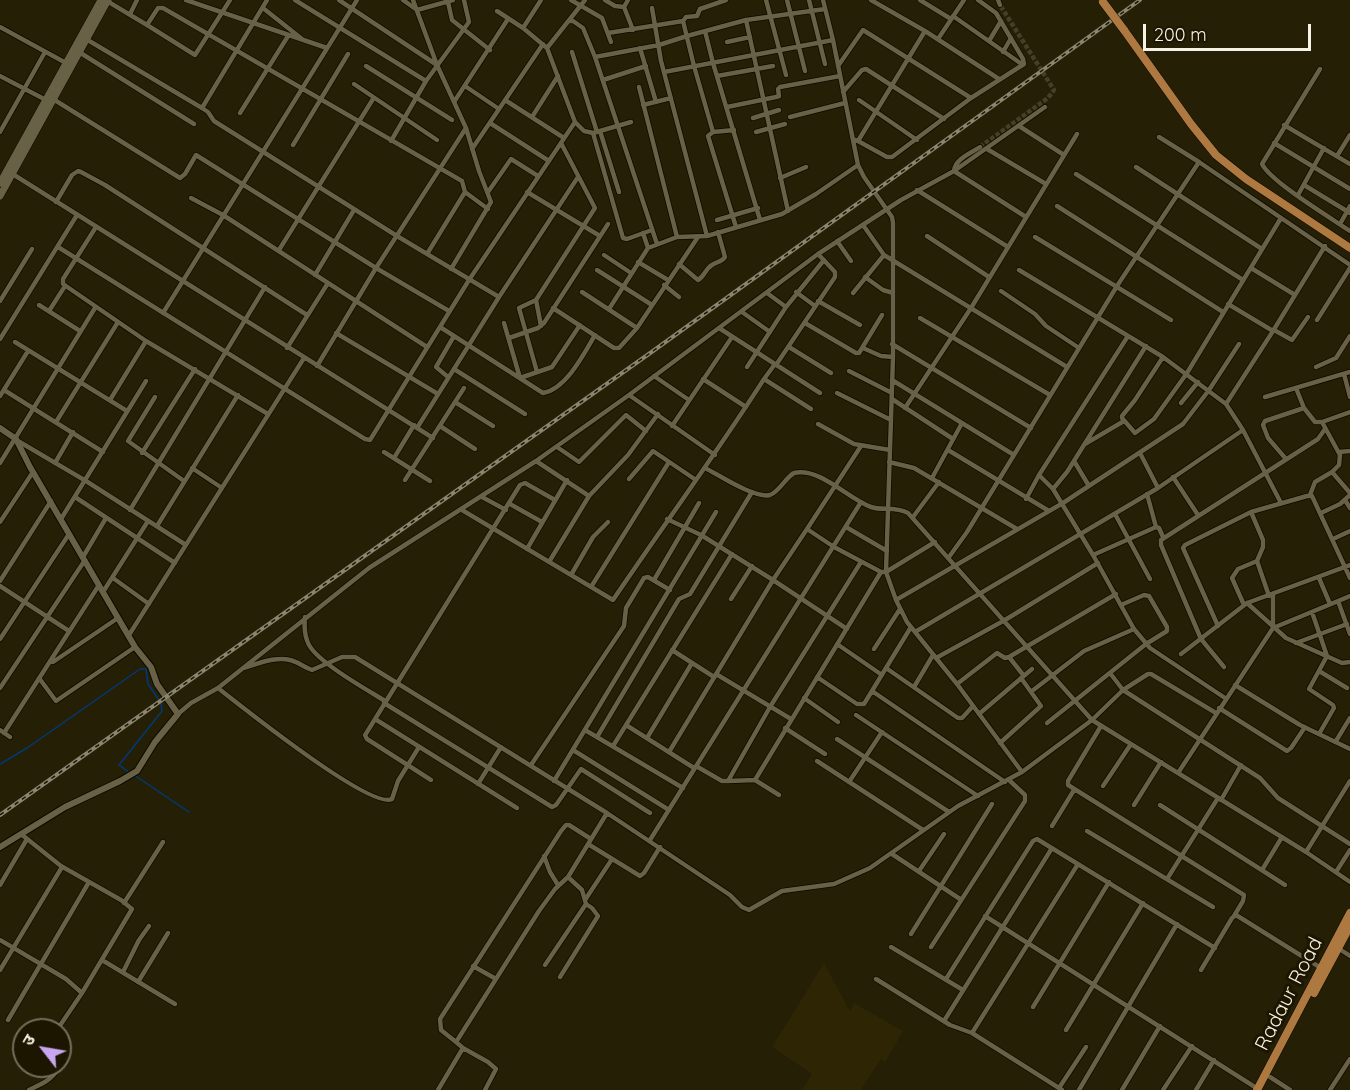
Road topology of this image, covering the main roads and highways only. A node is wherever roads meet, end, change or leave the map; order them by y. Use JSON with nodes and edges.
{"nodes":[{"id":1,"x":105,"y":0,"type":"edge"},
{"id":2,"x":1102,"y":1,"type":"edge"},
{"id":3,"x":50,"y":100,"type":"junction"},
{"id":4,"x":9,"y":172,"type":"junction"},
{"id":5,"x":0,"y":183,"type":"edge"},
{"id":6,"x":0,"y":196,"type":"edge"},
{"id":7,"x":1350,"y":248,"type":"edge"},
{"id":8,"x":1350,"y":913,"type":"edge"},
{"id":9,"x":1350,"y":926,"type":"edge"},
{"id":10,"x":1336,"y":947,"type":"junction"},
{"id":11,"x":1260,"y":1090,"type":"edge"}],
"edges":[{"from":1,"to":3,"type":"main road"},
{"from":1,"to":3,"type":"main road"},
{"from":2,"to":7,"type":"main road","bridge":true},
{"from":3,"to":4,"type":"main road"},
{"from":4,"to":5,"type":"main road"},
{"from":4,"to":6,"type":"main road"},
{"from":8,"to":10,"type":"main road","name":"Radaur Road"},
{"from":9,"to":10,"type":"main road","name":"Radaur Road"},
{"from":10,"to":11,"type":"main road","name":"Radaur Road"},
{"from":10,"to":11,"type":"main road","name":"Radaur Road"}]}
